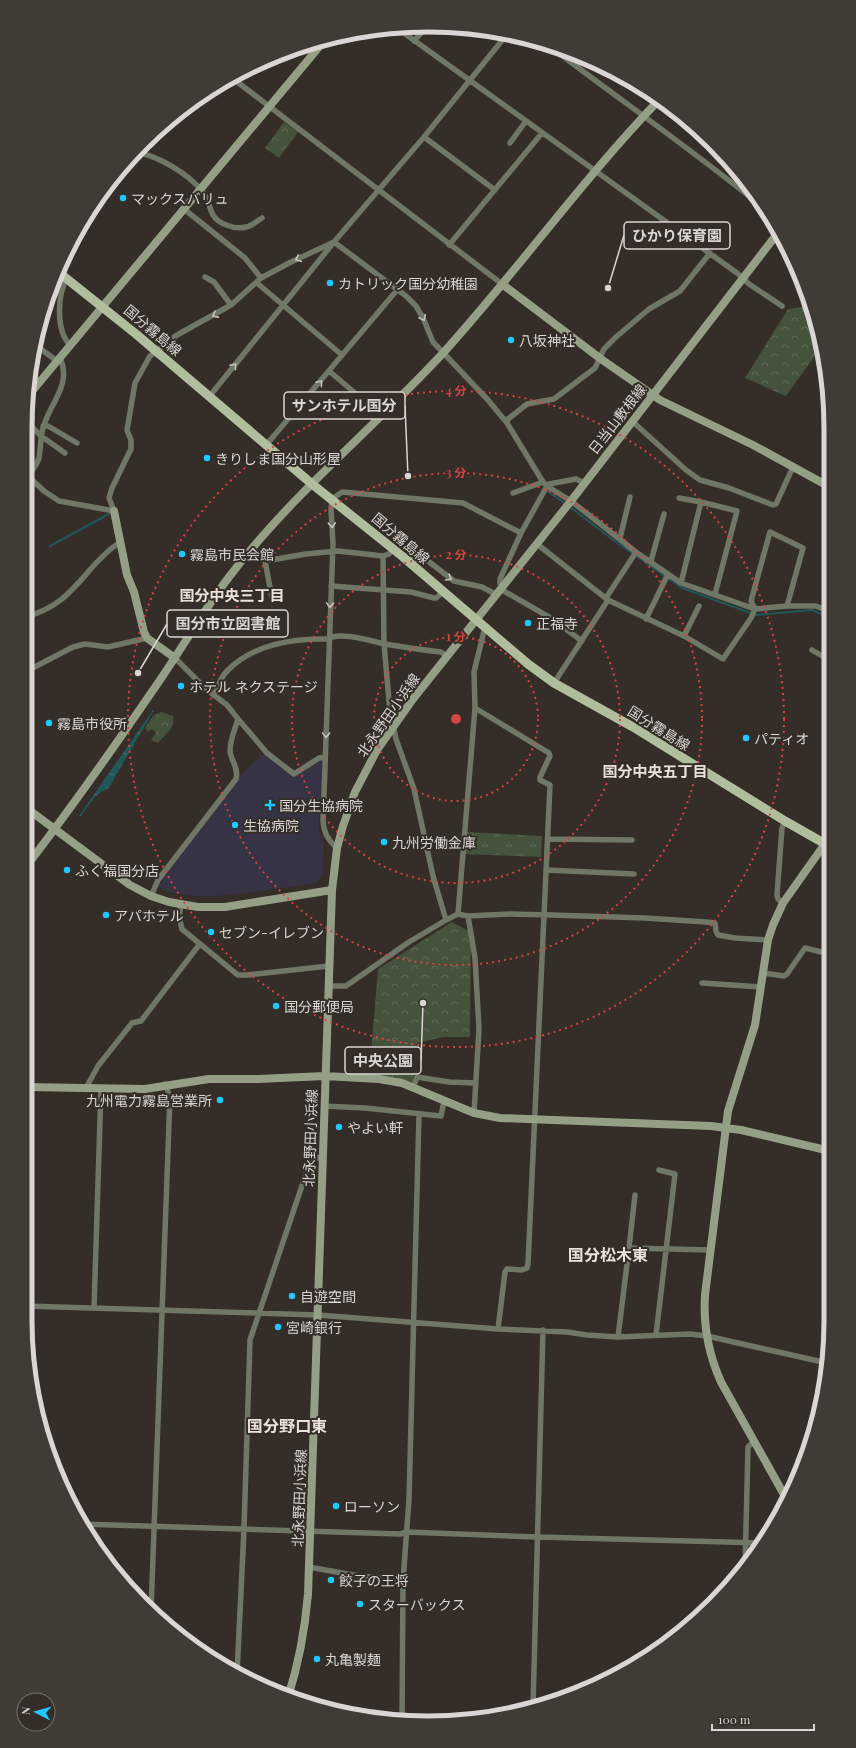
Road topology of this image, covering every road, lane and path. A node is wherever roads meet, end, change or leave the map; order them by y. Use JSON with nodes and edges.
{"nodes":[{"id":1,"x":422,"y":32,"type":"edge"},
{"id":2,"x":403,"y":33,"type":"edge"},
{"id":3,"x":503,"y":40,"type":"edge"},
{"id":4,"x":414,"y":41,"type":"junction"},
{"id":5,"x":318,"y":48,"type":"edge"},
{"id":6,"x":562,"y":56,"type":"edge"},
{"id":7,"x":469,"y":80,"type":"junction"},
{"id":8,"x":238,"y":81,"type":"edge"},
{"id":9,"x":655,"y":104,"type":"edge"},
{"id":10,"x":269,"y":106,"type":"junction"},
{"id":11,"x":643,"y":116,"type":"junction"},
{"id":12,"x":526,"y":121,"type":"junction"},
{"id":13,"x":542,"y":133,"type":"junction"},
{"id":14,"x":424,"y":137,"type":"junction"},
{"id":15,"x":510,"y":143,"type":"dead end"},
{"id":16,"x":142,"y":154,"type":"edge"},
{"id":17,"x":595,"y":170,"type":"junction"},
{"id":18,"x":201,"y":189,"type":"junction"},
{"id":19,"x":495,"y":190,"type":"junction"},
{"id":20,"x":379,"y":191,"type":"junction"},
{"id":21,"x":747,"y":194,"type":"edge"},
{"id":22,"x":184,"y":209,"type":"junction"},
{"id":23,"x":262,"y":218,"type":"dead end"},
{"id":24,"x":775,"y":237,"type":"edge"},
{"id":25,"x":334,"y":242,"type":"junction"},
{"id":26,"x":449,"y":245,"type":"junction"},
{"id":27,"x":710,"y":253,"type":"junction"},
{"id":28,"x":63,"y":275,"type":"edge"},
{"id":29,"x":205,"y":277,"type":"dead end"},
{"id":30,"x":67,"y":278,"type":"junction"},
{"id":31,"x":743,"y":278,"type":"junction"},
{"id":32,"x":259,"y":280,"type":"junction"},
{"id":33,"x":502,"y":284,"type":"junction"},
{"id":34,"x":397,"y":290,"type":"junction"},
{"id":35,"x":231,"y":305,"type":"junction"},
{"id":36,"x":103,"y":306,"type":"junction"},
{"id":37,"x":283,"y":306,"type":"junction"},
{"id":38,"x":782,"y":306,"type":"dead end"},
{"id":39,"x":70,"y":345,"type":"junction"},
{"id":40,"x":41,"y":348,"type":"edge"},
{"id":41,"x":156,"y":351,"type":"junction"},
{"id":42,"x":443,"y":352,"type":"junction"},
{"id":43,"x":342,"y":355,"type":"junction"},
{"id":44,"x":601,"y":359,"type":"junction"},
{"id":45,"x":58,"y":360,"type":"junction"},
{"id":46,"x":329,"y":371,"type":"junction"},
{"id":47,"x":34,"y":389,"type":"edge"},
{"id":48,"x":653,"y":395,"type":"junction"},
{"id":49,"x":209,"y":396,"type":"junction"},
{"id":50,"x":381,"y":415,"type":"junction"},
{"id":51,"x":632,"y":421,"type":"junction"},
{"id":52,"x":507,"y":423,"type":"junction"},
{"id":53,"x":43,"y":426,"type":"junction"},
{"id":54,"x":32,"y":427,"type":"edge"},
{"id":55,"x":41,"y":436,"type":"junction"},
{"id":56,"x":77,"y":443,"type":"dead end"},
{"id":57,"x":267,"y":444,"type":"junction"},
{"id":58,"x":65,"y":453,"type":"dead end"},
{"id":59,"x":793,"y":466,"type":"junction"},
{"id":60,"x":32,"y":471,"type":"edge"},
{"id":61,"x":32,"y":480,"type":"edge"},
{"id":62,"x":584,"y":483,"type":"junction"},
{"id":63,"x":312,"y":484,"type":"junction"},
{"id":64,"x":824,"y":484,"type":"edge"},
{"id":65,"x":545,"y":487,"type":"junction"},
{"id":66,"x":513,"y":493,"type":"dead end"},
{"id":67,"x":630,"y":498,"type":"dead end"},
{"id":68,"x":679,"y":498,"type":"dead end"},
{"id":69,"x":332,"y":499,"type":"junction"},
{"id":70,"x":701,"y":502,"type":"junction"},
{"id":71,"x":569,"y":504,"type":"junction"},
{"id":72,"x":114,"y":511,"type":"junction"},
{"id":73,"x":664,"y":514,"type":"dead end"},
{"id":74,"x":521,"y":533,"type":"junction"},
{"id":75,"x":620,"y":538,"type":"junction"},
{"id":76,"x":120,"y":543,"type":"junction"},
{"id":77,"x":536,"y":544,"type":"junction"},
{"id":78,"x":252,"y":548,"type":"junction"},
{"id":79,"x":393,"y":549,"type":"junction"},
{"id":80,"x":332,"y":552,"type":"junction"},
{"id":81,"x":634,"y":554,"type":"junction"},
{"id":82,"x":383,"y":556,"type":"junction"},
{"id":83,"x":402,"y":556,"type":"junction"},
{"id":84,"x":265,"y":561,"type":"junction"},
{"id":85,"x":651,"y":561,"type":"junction"},
{"id":86,"x":667,"y":578,"type":"junction"},
{"id":87,"x":681,"y":583,"type":"junction"},
{"id":88,"x":331,"y":586,"type":"junction"},
{"id":89,"x":383,"y":589,"type":"junction"},
{"id":90,"x":443,"y":592,"type":"junction"},
{"id":91,"x":500,"y":592,"type":"junction"},
{"id":92,"x":715,"y":594,"type":"junction"},
{"id":93,"x":272,"y":598,"type":"dead end"},
{"id":94,"x":607,"y":599,"type":"junction"},
{"id":95,"x":699,"y":606,"type":"dead end"},
{"id":96,"x":787,"y":606,"type":"junction"},
{"id":97,"x":824,"y":609,"type":"edge"},
{"id":98,"x":754,"y":613,"type":"junction"},
{"id":99,"x":32,"y":614,"type":"edge"},
{"id":100,"x":646,"y":619,"type":"junction"},
{"id":101,"x":477,"y":620,"type":"junction"},
{"id":102,"x":485,"y":627,"type":"junction"},
{"id":103,"x":684,"y":636,"type":"junction"},
{"id":104,"x":330,"y":637,"type":"junction"},
{"id":105,"x":147,"y":638,"type":"junction"},
{"id":106,"x":582,"y":641,"type":"junction"},
{"id":107,"x":384,"y":644,"type":"junction"},
{"id":108,"x":812,"y":650,"type":"dead end"},
{"id":109,"x":448,"y":657,"type":"junction"},
{"id":110,"x":824,"y":657,"type":"edge"},
{"id":111,"x":175,"y":658,"type":"junction"},
{"id":112,"x":32,"y":668,"type":"edge"},
{"id":113,"x":554,"y":682,"type":"junction"},
{"id":114,"x":214,"y":695,"type":"junction"},
{"id":115,"x":475,"y":708,"type":"junction"},
{"id":116,"x":238,"y":719,"type":"junction"},
{"id":117,"x":393,"y":727,"type":"junction"},
{"id":118,"x":325,"y":756,"type":"junction"},
{"id":119,"x":32,"y":812,"type":"edge"},
{"id":120,"x":784,"y":821,"type":"junction"},
{"id":121,"x":55,"y":830,"type":"junction"},
{"id":122,"x":548,"y":839,"type":"junction"},
{"id":123,"x":632,"y":840,"type":"dead end"},
{"id":124,"x":824,"y":841,"type":"edge"},
{"id":125,"x":337,"y":848,"type":"junction"},
{"id":126,"x":824,"y":848,"type":"edge"},
{"id":127,"x":32,"y":859,"type":"edge"},
{"id":128,"x":546,"y":870,"type":"junction"},
{"id":129,"x":634,"y":874,"type":"dead end"},
{"id":130,"x":332,"y":890,"type":"junction"},
{"id":131,"x":151,"y":896,"type":"junction"},
{"id":132,"x":783,"y":903,"type":"junction"},
{"id":133,"x":181,"y":904,"type":"junction"},
{"id":134,"x":458,"y":914,"type":"junction"},
{"id":135,"x":544,"y":915,"type":"junction"},
{"id":136,"x":468,"y":916,"type":"junction"},
{"id":137,"x":446,"y":920,"type":"junction"},
{"id":138,"x":768,"y":940,"type":"junction"},
{"id":139,"x":199,"y":945,"type":"junction"},
{"id":140,"x":824,"y":953,"type":"edge"},
{"id":141,"x":329,"y":966,"type":"junction"},
{"id":142,"x":763,"y":972,"type":"junction"},
{"id":143,"x":702,"y":983,"type":"dead end"},
{"id":144,"x":329,"y":986,"type":"junction"},
{"id":145,"x":761,"y":987,"type":"junction"},
{"id":146,"x":325,"y":1076,"type":"junction"},
{"id":147,"x":166,"y":1084,"type":"junction"},
{"id":148,"x":476,"y":1084,"type":"junction"},
{"id":149,"x":32,"y":1087,"type":"edge"},
{"id":150,"x":86,"y":1088,"type":"junction"},
{"id":151,"x":413,"y":1088,"type":"junction"},
{"id":152,"x":101,"y":1089,"type":"junction"},
{"id":153,"x":444,"y":1101,"type":"junction"},
{"id":154,"x":324,"y":1106,"type":"junction"},
{"id":155,"x":474,"y":1113,"type":"junction"},
{"id":156,"x":419,"y":1114,"type":"junction"},
{"id":157,"x":535,"y":1119,"type":"junction"},
{"id":158,"x":726,"y":1128,"type":"junction"},
{"id":159,"x":824,"y":1150,"type":"edge"},
{"id":160,"x":323,"y":1157,"type":"junction"},
{"id":161,"x":659,"y":1170,"type":"dead end"},
{"id":162,"x":635,"y":1195,"type":"dead end"},
{"id":163,"x":629,"y":1248,"type":"junction"},
{"id":164,"x":665,"y":1250,"type":"junction"},
{"id":165,"x":710,"y":1250,"type":"junction"},
{"id":166,"x":32,"y":1306,"type":"edge"},
{"id":167,"x":94,"y":1308,"type":"junction"},
{"id":168,"x":161,"y":1310,"type":"junction"},
{"id":169,"x":259,"y":1313,"type":"junction"},
{"id":170,"x":318,"y":1315,"type":"junction"},
{"id":171,"x":413,"y":1322,"type":"junction"},
{"id":172,"x":498,"y":1328,"type":"junction"},
{"id":173,"x":543,"y":1330,"type":"junction"},
{"id":174,"x":656,"y":1335,"type":"junction"},
{"id":175,"x":618,"y":1336,"type":"junction"},
{"id":176,"x":707,"y":1336,"type":"junction"},
{"id":177,"x":822,"y":1362,"type":"edge"},
{"id":178,"x":754,"y":1441,"type":"junction"},
{"id":179,"x":784,"y":1494,"type":"edge"},
{"id":180,"x":89,"y":1524,"type":"edge"},
{"id":181,"x":154,"y":1526,"type":"junction"},
{"id":182,"x":244,"y":1529,"type":"junction"},
{"id":183,"x":311,"y":1531,"type":"junction"},
{"id":184,"x":407,"y":1532,"type":"junction"},
{"id":185,"x":537,"y":1538,"type":"junction"},
{"id":186,"x":746,"y":1543,"type":"junction"},
{"id":187,"x":755,"y":1543,"type":"edge"},
{"id":188,"x":745,"y":1556,"type":"edge"},
{"id":189,"x":310,"y":1567,"type":"junction"},
{"id":190,"x":403,"y":1581,"type":"junction"},
{"id":191,"x":151,"y":1603,"type":"edge"},
{"id":192,"x":237,"y":1667,"type":"edge"},
{"id":193,"x":290,"y":1691,"type":"edge"},
{"id":194,"x":533,"y":1702,"type":"edge"},
{"id":195,"x":402,"y":1715,"type":"edge"}],
"edges":[{"from":1,"to":4,"type":"street"},
{"from":2,"to":4,"type":"street"},
{"from":3,"to":7,"type":"street"},
{"from":4,"to":7,"type":"street"},
{"from":5,"to":10,"type":"street"},
{"from":6,"to":11,"type":"street"},
{"from":7,"to":12,"type":"street"},
{"from":7,"to":14,"type":"street"},
{"from":8,"to":10,"type":"street"},
{"from":9,"to":11,"type":"street"},
{"from":10,"to":18,"type":"street"},
{"from":10,"to":20,"type":"street"},
{"from":11,"to":17,"type":"street"},
{"from":11,"to":21,"type":"street"},
{"from":12,"to":13,"type":"street"},
{"from":12,"to":15,"type":"street"},
{"from":13,"to":17,"type":"street"},
{"from":13,"to":19,"type":"street"},
{"from":14,"to":19,"type":"street"},
{"from":14,"to":20,"type":"street"},
{"from":16,"to":18,"type":"street"},
{"from":17,"to":27,"type":"street"},
{"from":17,"to":33,"type":"street"},
{"from":18,"to":22,"type":"street"},
{"from":18,"to":23,"type":"street"},
{"from":19,"to":26,"type":"street"},
{"from":20,"to":25,"type":"street"},
{"from":20,"to":26,"type":"street"},
{"from":22,"to":32,"type":"street"},
{"from":22,"to":36,"type":"street"},
{"from":24,"to":31,"type":"street","name":"日当山敷根線"},
{"from":25,"to":32,"type":"street","one_way":true},
{"from":25,"to":34,"type":"street"},
{"from":25,"to":37,"type":"street"},
{"from":26,"to":33,"type":"street"},
{"from":27,"to":31,"type":"street"},
{"from":27,"to":44,"type":"street"},
{"from":28,"to":30,"type":"main road","name":"国分霧島線"},
{"from":29,"to":35,"type":"street"},
{"from":30,"to":36,"type":"main road","name":"国分霧島線"},
{"from":30,"to":39,"type":"street"},
{"from":31,"to":38,"type":"street"},
{"from":31,"to":48,"type":"street","name":"日当山敷根線"},
{"from":32,"to":35,"type":"street"},
{"from":32,"to":37,"type":"street"},
{"from":33,"to":42,"type":"street"},
{"from":33,"to":44,"type":"street"},
{"from":34,"to":42,"type":"street","one_way":true},
{"from":34,"to":43,"type":"street"},
{"from":35,"to":41,"type":"street","one_way":true},
{"from":36,"to":39,"type":"street"},
{"from":36,"to":41,"type":"main road","name":"国分霧島線"},
{"from":37,"to":43,"type":"street"},
{"from":49,"to":37,"type":"street","one_way":true},
{"from":39,"to":45,"type":"street"},
{"from":40,"to":45,"type":"street"},
{"from":41,"to":49,"type":"main road","name":"国分霧島線"},
{"from":41,"to":72,"type":"street"},
{"from":42,"to":50,"type":"street"},
{"from":42,"to":52,"type":"street"},
{"from":43,"to":46,"type":"street"},
{"from":44,"to":48,"type":"street"},
{"from":44,"to":52,"type":"street"},
{"from":45,"to":47,"type":"street"},
{"from":45,"to":53,"type":"street"},
{"from":46,"to":50,"type":"street"},
{"from":57,"to":46,"type":"street","one_way":true},
{"from":48,"to":51,"type":"street","name":"日当山敷根線"},
{"from":48,"to":59,"type":"street"},
{"from":49,"to":57,"type":"main road","name":"国分霧島線"},
{"from":50,"to":63,"type":"street"},
{"from":51,"to":59,"type":"street"},
{"from":51,"to":62,"type":"street","name":"日当山敷根線"},
{"from":52,"to":65,"type":"street"},
{"from":53,"to":55,"type":"street"},
{"from":53,"to":56,"type":"street"},
{"from":54,"to":55,"type":"street"},
{"from":55,"to":58,"type":"street"},
{"from":55,"to":60,"type":"street"},
{"from":57,"to":63,"type":"main road","name":"国分霧島線"},
{"from":59,"to":64,"type":"street"},
{"from":61,"to":72,"type":"street"},
{"from":62,"to":65,"type":"street"},
{"from":62,"to":71,"type":"street","name":"日当山敷根線"},
{"from":63,"to":69,"type":"main road","name":"国分霧島線"},
{"from":63,"to":78,"type":"street"},
{"from":65,"to":66,"type":"street"},
{"from":65,"to":71,"type":"street"},
{"from":65,"to":74,"type":"street"},
{"from":67,"to":75,"type":"street"},
{"from":68,"to":70,"type":"street"},
{"from":69,"to":74,"type":"street"},
{"from":69,"to":79,"type":"main road","name":"国分霧島線"},
{"from":69,"to":80,"type":"street","one_way":true},
{"from":70,"to":87,"type":"street"},
{"from":70,"to":92,"type":"street"},
{"from":71,"to":75,"type":"street"},
{"from":71,"to":77,"type":"street","name":"日当山敷根線"},
{"from":72,"to":76,"type":"street"},
{"from":73,"to":85,"type":"street"},
{"from":74,"to":91,"type":"street"},
{"from":75,"to":81,"type":"street"},
{"from":76,"to":99,"type":"street"},
{"from":76,"to":105,"type":"street"},
{"from":77,"to":91,"type":"street","name":"日当山敷根線"},
{"from":77,"to":94,"type":"street"},
{"from":78,"to":84,"type":"street"},
{"from":78,"to":111,"type":"street"},
{"from":79,"to":82,"type":"street"},
{"from":79,"to":83,"type":"main road","name":"国分霧島線"},
{"from":80,"to":82,"type":"street"},
{"from":80,"to":84,"type":"street"},
{"from":80,"to":88,"type":"street"},
{"from":81,"to":85,"type":"street"},
{"from":81,"to":94,"type":"street"},
{"from":82,"to":89,"type":"street"},
{"from":83,"to":90,"type":"main road","name":"国分霧島線"},
{"from":83,"to":91,"type":"street","one_way":true},
{"from":84,"to":93,"type":"street"},
{"from":85,"to":86,"type":"street"},
{"from":86,"to":87,"type":"street"},
{"from":86,"to":100,"type":"street"},
{"from":87,"to":92,"type":"street"},
{"from":88,"to":89,"type":"street"},
{"from":88,"to":104,"type":"street","one_way":true},
{"from":89,"to":90,"type":"street"},
{"from":89,"to":107,"type":"street"},
{"from":90,"to":101,"type":"main road","name":"国分霧島線"},
{"from":91,"to":101,"type":"street","name":"日当山敷根線"},
{"from":91,"to":106,"type":"street"},
{"from":92,"to":98,"type":"street"},
{"from":94,"to":100,"type":"street"},
{"from":94,"to":106,"type":"street"},
{"from":95,"to":103,"type":"street"},
{"from":96,"to":97,"type":"street"},
{"from":96,"to":98,"type":"street"},
{"from":96,"to":98,"type":"street"},
{"from":98,"to":103,"type":"street"},
{"from":100,"to":103,"type":"street"},
{"from":101,"to":102,"type":"main road","name":"国分霧島線"},
{"from":101,"to":109,"type":"street","name":"北永野田小浜線"},
{"from":102,"to":113,"type":"main road","name":"国分霧島線"},
{"from":102,"to":115,"type":"street"},
{"from":104,"to":107,"type":"street"},
{"from":104,"to":114,"type":"street"},
{"from":104,"to":118,"type":"street","one_way":true},
{"from":105,"to":111,"type":"street"},
{"from":105,"to":112,"type":"street"},
{"from":106,"to":113,"type":"street"},
{"from":107,"to":109,"type":"street"},
{"from":107,"to":117,"type":"street"},
{"from":108,"to":110,"type":"street"},
{"from":109,"to":117,"type":"street","name":"北永野田小浜線"},
{"from":111,"to":114,"type":"street"},
{"from":111,"to":121,"type":"street"},
{"from":113,"to":120,"type":"main road","name":"国分霧島線"},
{"from":114,"to":116,"type":"street"},
{"from":115,"to":122,"type":"street"},
{"from":115,"to":134,"type":"street"},
{"from":116,"to":118,"type":"street"},
{"from":116,"to":131,"type":"street"},
{"from":117,"to":125,"type":"street","name":"北永野田小浜線"},
{"from":117,"to":137,"type":"street"},
{"from":118,"to":125,"type":"street"},
{"from":119,"to":121,"type":"street"},
{"from":120,"to":124,"type":"main road","name":"国分霧島線"},
{"from":120,"to":132,"type":"street"},
{"from":121,"to":127,"type":"street"},
{"from":121,"to":131,"type":"street"},
{"from":122,"to":123,"type":"street"},
{"from":122,"to":128,"type":"street"},
{"from":125,"to":130,"type":"street","name":"北永野田小浜線"},
{"from":126,"to":132,"type":"street"},
{"from":128,"to":129,"type":"street"},
{"from":128,"to":135,"type":"street"},
{"from":130,"to":133,"type":"street"},
{"from":130,"to":141,"type":"street","name":"北永野田小浜線"},
{"from":131,"to":133,"type":"street"},
{"from":132,"to":138,"type":"street"},
{"from":133,"to":139,"type":"street"},
{"from":134,"to":136,"type":"street"},
{"from":134,"to":137,"type":"street"},
{"from":135,"to":136,"type":"street"},
{"from":135,"to":138,"type":"street"},
{"from":135,"to":157,"type":"street"},
{"from":136,"to":148,"type":"street"},
{"from":137,"to":144,"type":"street"},
{"from":138,"to":142,"type":"street"},
{"from":139,"to":141,"type":"street"},
{"from":139,"to":150,"type":"street"},
{"from":140,"to":142,"type":"street"},
{"from":141,"to":144,"type":"street","name":"北永野田小浜線"},
{"from":142,"to":145,"type":"street"},
{"from":143,"to":145,"type":"street"},
{"from":144,"to":146,"type":"street","name":"北永野田小浜線"},
{"from":145,"to":158,"type":"street"},
{"from":146,"to":147,"type":"street"},
{"from":146,"to":151,"type":"street"},
{"from":146,"to":154,"type":"street","name":"北永野田小浜線"},
{"from":147,"to":152,"type":"street"},
{"from":147,"to":168,"type":"street"},
{"from":148,"to":151,"type":"street"},
{"from":148,"to":155,"type":"street"},
{"from":149,"to":150,"type":"street"},
{"from":150,"to":152,"type":"street"},
{"from":151,"to":153,"type":"street"},
{"from":152,"to":167,"type":"street"},
{"from":153,"to":155,"type":"street"},
{"from":153,"to":156,"type":"street"},
{"from":154,"to":156,"type":"street"},
{"from":154,"to":160,"type":"street","name":"北永野田小浜線"},
{"from":155,"to":157,"type":"street"},
{"from":156,"to":171,"type":"street"},
{"from":157,"to":158,"type":"street"},
{"from":157,"to":172,"type":"street"},
{"from":158,"to":159,"type":"street"},
{"from":158,"to":165,"type":"street"},
{"from":160,"to":169,"type":"street"},
{"from":160,"to":170,"type":"street","name":"北永野田小浜線"},
{"from":161,"to":164,"type":"street"},
{"from":162,"to":163,"type":"street"},
{"from":163,"to":164,"type":"street"},
{"from":163,"to":175,"type":"street"},
{"from":164,"to":165,"type":"street"},
{"from":164,"to":174,"type":"street"},
{"from":165,"to":176,"type":"street"},
{"from":166,"to":167,"type":"street"},
{"from":167,"to":168,"type":"street"},
{"from":168,"to":169,"type":"street"},
{"from":168,"to":181,"type":"street"},
{"from":169,"to":170,"type":"street"},
{"from":169,"to":182,"type":"street"},
{"from":170,"to":171,"type":"street"},
{"from":170,"to":183,"type":"street","name":"北永野田小浜線"},
{"from":171,"to":172,"type":"street"},
{"from":171,"to":184,"type":"street"},
{"from":172,"to":173,"type":"street"},
{"from":173,"to":175,"type":"street"},
{"from":173,"to":185,"type":"street"},
{"from":174,"to":175,"type":"street"},
{"from":174,"to":176,"type":"street"},
{"from":176,"to":177,"type":"street"},
{"from":176,"to":178,"type":"street"},
{"from":178,"to":179,"type":"street"},
{"from":178,"to":186,"type":"street"},
{"from":180,"to":181,"type":"street"},
{"from":181,"to":182,"type":"street"},
{"from":181,"to":191,"type":"street"},
{"from":182,"to":183,"type":"street"},
{"from":182,"to":192,"type":"street"},
{"from":183,"to":184,"type":"street"},
{"from":183,"to":189,"type":"street","name":"北永野田小浜線"},
{"from":184,"to":185,"type":"street"},
{"from":184,"to":190,"type":"street"},
{"from":185,"to":186,"type":"street"},
{"from":185,"to":194,"type":"street"},
{"from":186,"to":187,"type":"street"},
{"from":186,"to":188,"type":"street"},
{"from":189,"to":190,"type":"street"},
{"from":189,"to":193,"type":"street","name":"北永野田小浜線"},
{"from":190,"to":195,"type":"street"}]}
